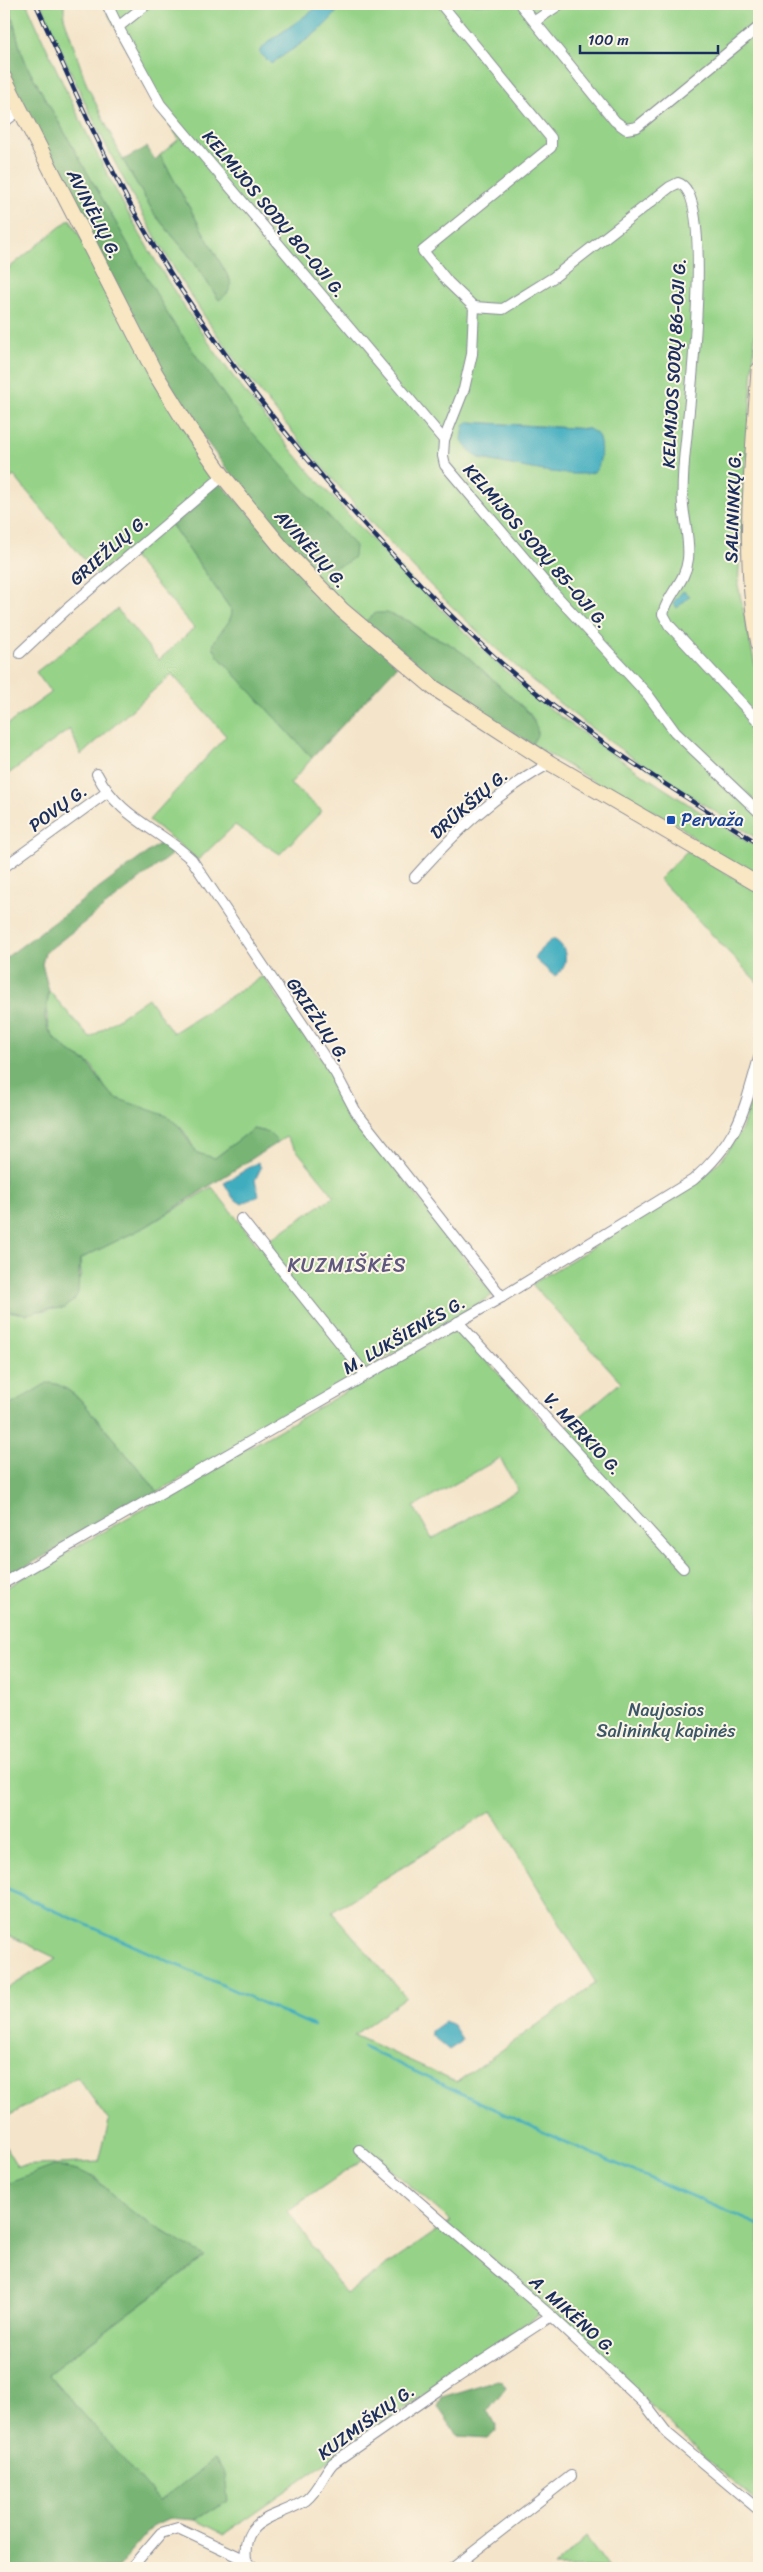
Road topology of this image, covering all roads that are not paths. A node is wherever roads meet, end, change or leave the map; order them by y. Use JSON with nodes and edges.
{"nodes":[{"id":1,"x":107,"y":4,"type":"edge"},
{"id":2,"x":148,"y":4,"type":"edge"},
{"id":3,"x":441,"y":4,"type":"edge"},
{"id":4,"x":520,"y":4,"type":"edge"},
{"id":5,"x":560,"y":4,"type":"edge"},
{"id":6,"x":535,"y":21,"type":"junction"},
{"id":7,"x":118,"y":26,"type":"junction"},
{"id":8,"x":759,"y":27,"type":"edge"},
{"id":9,"x":4,"y":78,"type":"edge"},
{"id":10,"x":20,"y":110,"type":"junction"},
{"id":11,"x":4,"y":122,"type":"edge"},
{"id":12,"x":474,"y":307,"type":"junction"},
{"id":13,"x":759,"y":370,"type":"edge"},
{"id":14,"x":444,"y":440,"type":"junction"},
{"id":15,"x":223,"y":476,"type":"junction"},
{"id":16,"x":759,"y":644,"type":"edge"},
{"id":17,"x":20,"y":653,"type":"dead end"},
{"id":18,"x":759,"y":722,"type":"edge"},
{"id":19,"x":550,"y":763,"type":"junction"},
{"id":20,"x":97,"y":774,"type":"dead end"},
{"id":21,"x":106,"y":793,"type":"junction"},
{"id":22,"x":759,"y":812,"type":"edge"},
{"id":23,"x":4,"y":867,"type":"edge"},
{"id":24,"x":415,"y":877,"type":"dead end"},
{"id":25,"x":759,"y":885,"type":"edge"},
{"id":26,"x":759,"y":1058,"type":"edge"},
{"id":27,"x":241,"y":1219,"type":"dead end"},
{"id":28,"x":502,"y":1297,"type":"junction"},
{"id":29,"x":458,"y":1322,"type":"junction"},
{"id":30,"x":366,"y":1376,"type":"junction"},
{"id":31,"x":683,"y":1568,"type":"dead end"},
{"id":32,"x":4,"y":1583,"type":"edge"},
{"id":33,"x":359,"y":2150,"type":"dead end"},
{"id":34,"x":550,"y":2316,"type":"junction"},
{"id":35,"x":571,"y":2476,"type":"dead end"},
{"id":36,"x":759,"y":2510,"type":"edge"},
{"id":37,"x":246,"y":2560,"type":"junction"},
{"id":38,"x":131,"y":2568,"type":"edge"},
{"id":39,"x":254,"y":2568,"type":"edge"},
{"id":40,"x":453,"y":2568,"type":"edge"}],
"edges":[{"from":1,"to":7,"type":"street","name":"KELMIJOS SODŲ 80-OJI G."},
{"from":2,"to":7,"type":"street"},
{"from":3,"to":12,"type":"street"},
{"from":4,"to":6,"type":"street"},
{"from":5,"to":6,"type":"street"},
{"from":6,"to":8,"type":"street"},
{"from":7,"to":14,"type":"street","name":"KELMIJOS SODŲ 80-OJI G."},
{"from":9,"to":10,"type":"main road","name":"AVINĖLIŲ G."},
{"from":10,"to":11,"type":"street"},
{"from":10,"to":15,"type":"main road","name":"AVINĖLIŲ G."},
{"from":12,"to":14,"type":"street","name":"KELMIJOS SODŲ 85-OJI G."},
{"from":12,"to":18,"type":"street","name":"KELMIJOS SODŲ 86-OJI G."},
{"from":13,"to":16,"type":"main road","name":"SALININKŲ G."},
{"from":14,"to":22,"type":"street","name":"KELMIJOS SODŲ 85-OJI G."},
{"from":15,"to":17,"type":"street","name":"GRIEŽLIŲ G."},
{"from":15,"to":19,"type":"main road","name":"AVINĖLIŲ G."},
{"from":19,"to":24,"type":"street","name":"DRŪKŠIŲ G."},
{"from":19,"to":25,"type":"main road","name":"AVINĖLIŲ G."},
{"from":20,"to":21,"type":"street","name":"GRIEŽLIŲ G."},
{"from":21,"to":23,"type":"street","name":"POVŲ G."},
{"from":21,"to":28,"type":"street","name":"GRIEŽLIŲ G."},
{"from":26,"to":28,"type":"street","name":"M. LUKŠIENĖS G."},
{"from":27,"to":30,"type":"street"},
{"from":28,"to":29,"type":"street","name":"M. LUKŠIENĖS G."},
{"from":29,"to":30,"type":"street","name":"M. LUKŠIENĖS G."},
{"from":29,"to":31,"type":"street","name":"V. MERKIO G."},
{"from":30,"to":32,"type":"street","name":"M. LUKŠIENĖS G."},
{"from":33,"to":34,"type":"street","name":"A. MIKĖNO G."},
{"from":34,"to":36,"type":"street","name":"A. MIKĖNO G."},
{"from":34,"to":37,"type":"street","name":"KUZMIŠKIŲ G."},
{"from":35,"to":40,"type":"street"},
{"from":37,"to":38,"type":"street"},
{"from":37,"to":39,"type":"street"}]}
